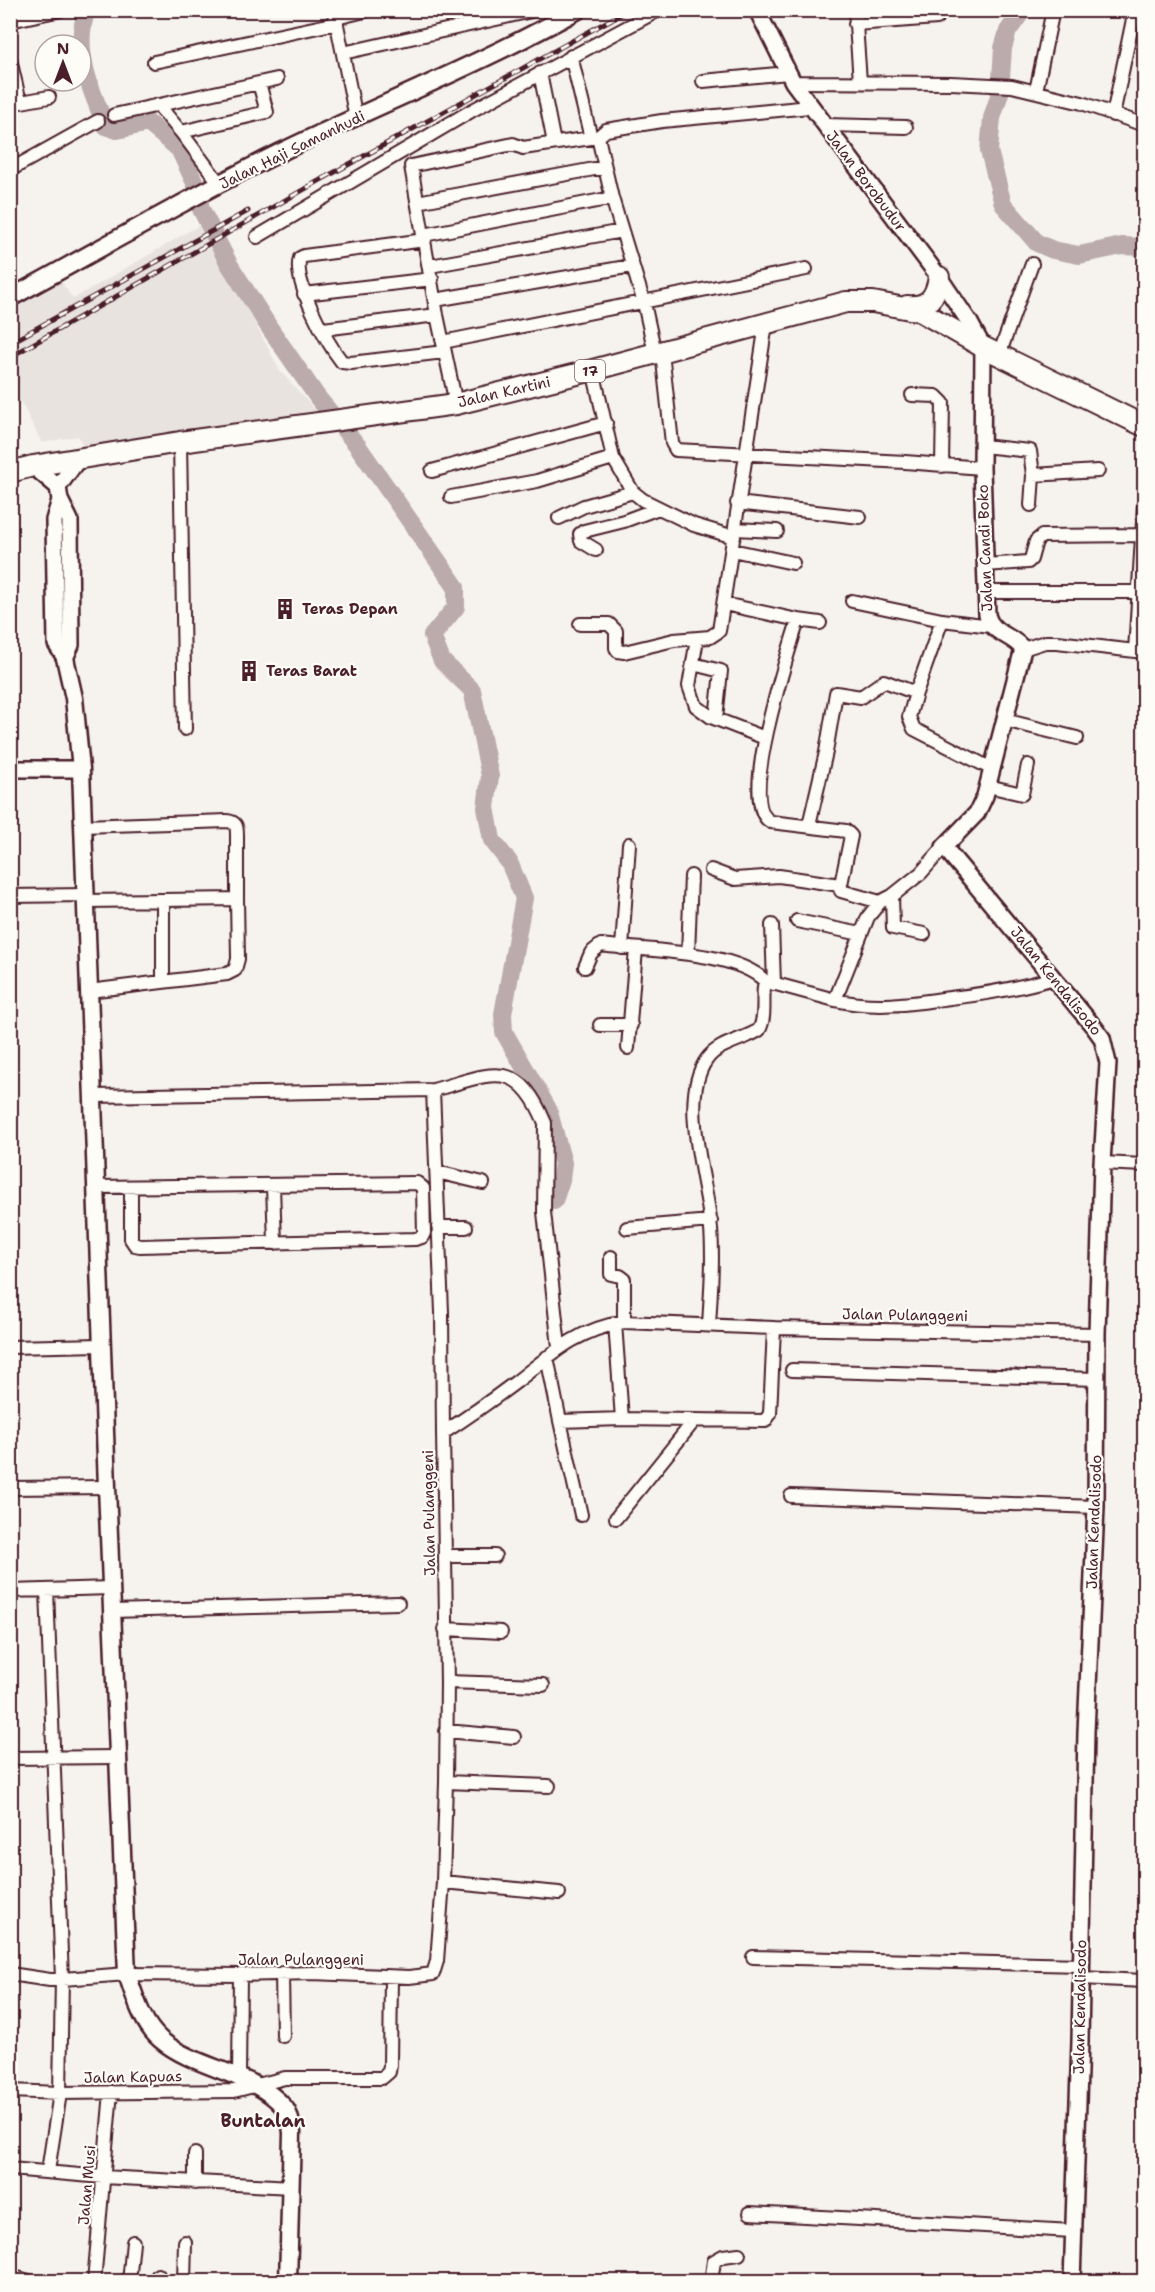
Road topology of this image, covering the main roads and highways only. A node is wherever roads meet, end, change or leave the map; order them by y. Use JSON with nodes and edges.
{"nodes":[{"id":1,"x":578,"y":10,"type":"edge"},
{"id":2,"x":556,"y":15,"type":"edge"},
{"id":3,"x":939,"y":277,"type":"road end"},
{"id":4,"x":10,"y":298,"type":"edge"},
{"id":5,"x":898,"y":306,"type":"junction"},
{"id":6,"x":1144,"y":426,"type":"edge"},
{"id":7,"x":10,"y":472,"type":"edge"},
{"id":8,"x":65,"y":658,"type":"road end"},
{"id":9,"x":288,"y":2282,"type":"edge"}],
"edges":[{"from":1,"to":2,"type":"main road","name":"Jalan Haji Samanhudi"},
{"from":2,"to":4,"type":"main road","name":"Jalan Haji Samanhudi"},
{"from":3,"to":5,"type":"highway"},
{"from":5,"to":6,"type":"highway","name":"Jalan Kartini","number":"17"},
{"from":5,"to":7,"type":"highway","name":"Jalan Kartini","number":"17"},
{"from":8,"to":9,"type":"main road"}]}
